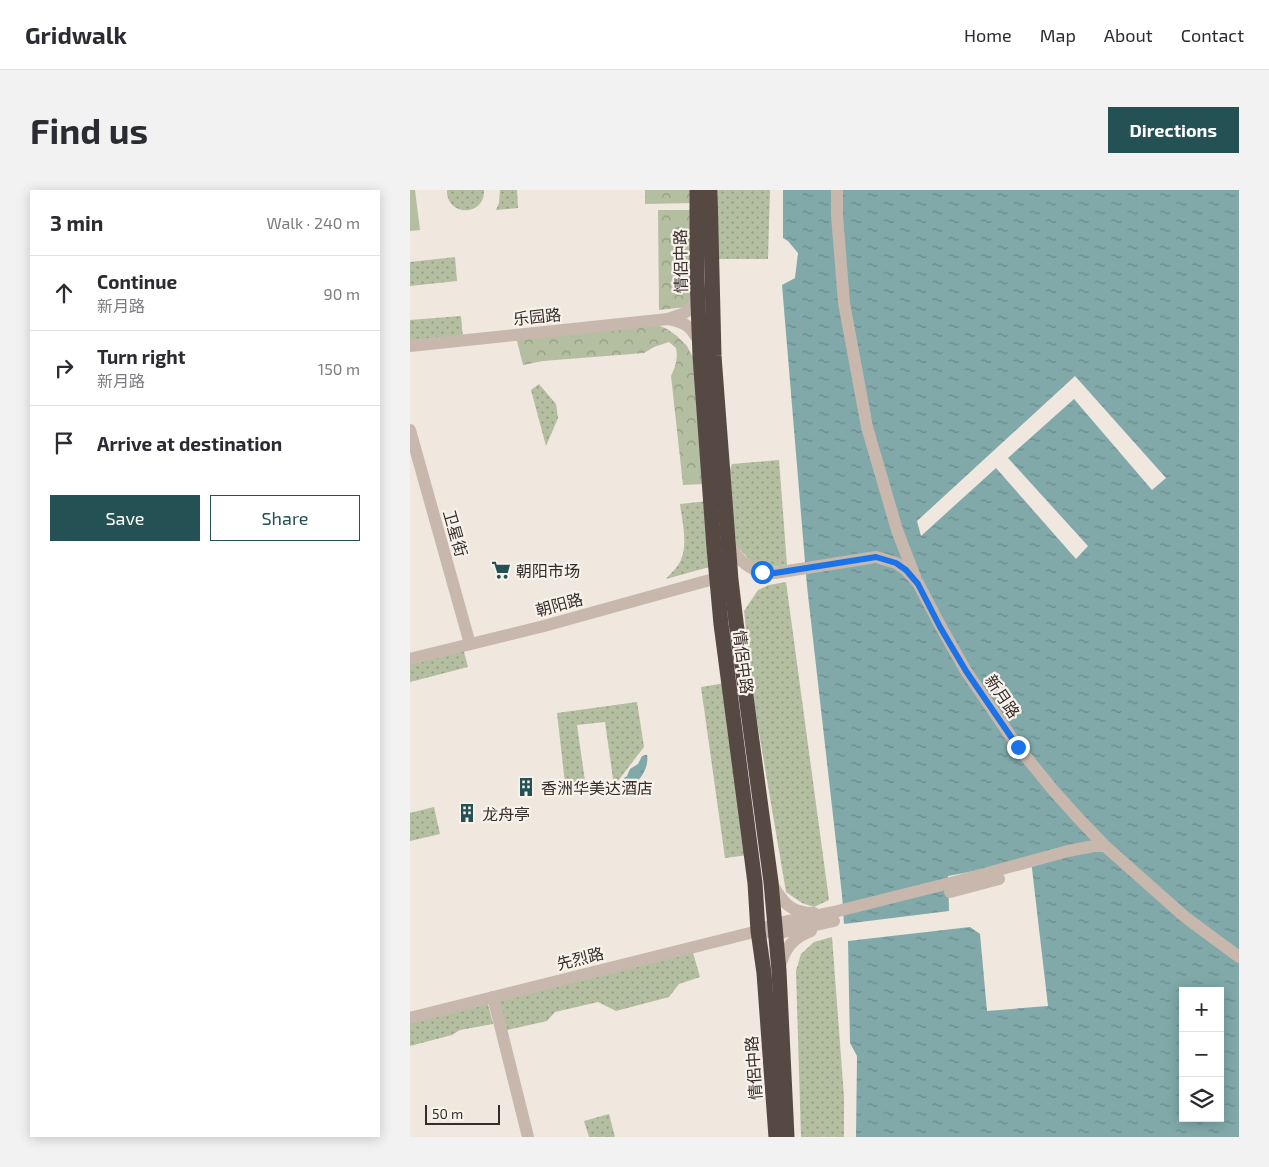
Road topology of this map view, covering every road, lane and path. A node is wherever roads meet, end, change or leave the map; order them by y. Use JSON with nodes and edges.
{"nodes":[{"id":1,"x":697,"y":190,"type":"edge"},
{"id":2,"x":710,"y":190,"type":"edge"},
{"id":3,"x":837,"y":190,"type":"edge"},
{"id":4,"x":698,"y":290,"type":"junction"},
{"id":5,"x":668,"y":318,"type":"junction"},
{"id":6,"x":700,"y":344,"type":"junction"},
{"id":7,"x":410,"y":346,"type":"edge"},
{"id":8,"x":410,"y":430,"type":"edge"},
{"id":9,"x":728,"y":539,"type":"junction"},
{"id":10,"x":716,"y":578,"type":"junction"},
{"id":11,"x":918,"y":584,"type":"junction"},
{"id":12,"x":470,"y":644,"type":"junction"},
{"id":13,"x":410,"y":660,"type":"edge"},
{"id":14,"x":1105,"y":846,"type":"junction"},
{"id":15,"x":1124,"y":863,"type":"junction"},
{"id":16,"x":771,"y":882,"type":"junction"},
{"id":17,"x":835,"y":917,"type":"junction"},
{"id":18,"x":774,"y":929,"type":"junction"},
{"id":19,"x":758,"y":931,"type":"junction"},
{"id":20,"x":1239,"y":957,"type":"edge"},
{"id":21,"x":779,"y":971,"type":"junction"},
{"id":22,"x":492,"y":997,"type":"junction"},
{"id":23,"x":410,"y":1018,"type":"edge"},
{"id":24,"x":528,"y":1137,"type":"edge"},
{"id":25,"x":776,"y":1137,"type":"edge"},
{"id":26,"x":787,"y":1137,"type":"edge"}],
"edges":[{"from":1,"to":4,"type":"highway","name":"情侶中路"},
{"from":2,"to":9,"type":"highway","name":"情侶中路"},
{"from":3,"to":11,"type":"street"},
{"from":4,"to":5,"type":"street"},
{"from":4,"to":6,"type":"highway","name":"情侶中路"},
{"from":5,"to":6,"type":"street"},
{"from":5,"to":7,"type":"street","name":"乐园路"},
{"from":6,"to":10,"type":"highway","name":"情侶中路"},
{"from":8,"to":12,"type":"street","name":"卫星街"},
{"from":9,"to":11,"type":"street","name":"新月路"},
{"from":9,"to":16,"type":"highway","name":"情侶中路"},
{"from":10,"to":12,"type":"street","name":"朝阳路"},
{"from":10,"to":19,"type":"highway","name":"情侶中路"},
{"from":11,"to":14,"type":"street","name":"新月路"},
{"from":12,"to":13,"type":"street","name":"朝阳路"},
{"from":14,"to":15,"type":"street","name":"新月路"},
{"from":14,"to":17,"type":"street"},
{"from":15,"to":17,"type":"street"},
{"from":15,"to":20,"type":"street","name":"新月路"},
{"from":16,"to":17,"type":"street"},
{"from":16,"to":18,"type":"highway","name":"情侶中路"},
{"from":17,"to":18,"type":"street"},
{"from":17,"to":21,"type":"street"},
{"from":18,"to":19,"type":"street"},
{"from":18,"to":21,"type":"highway","name":"情侶中路"},
{"from":19,"to":22,"type":"street","name":"先烈路"},
{"from":19,"to":25,"type":"highway","name":"情侶中路"},
{"from":21,"to":26,"type":"highway","name":"情侶中路"},
{"from":22,"to":23,"type":"street","name":"先烈路"},
{"from":22,"to":24,"type":"street"}]}
